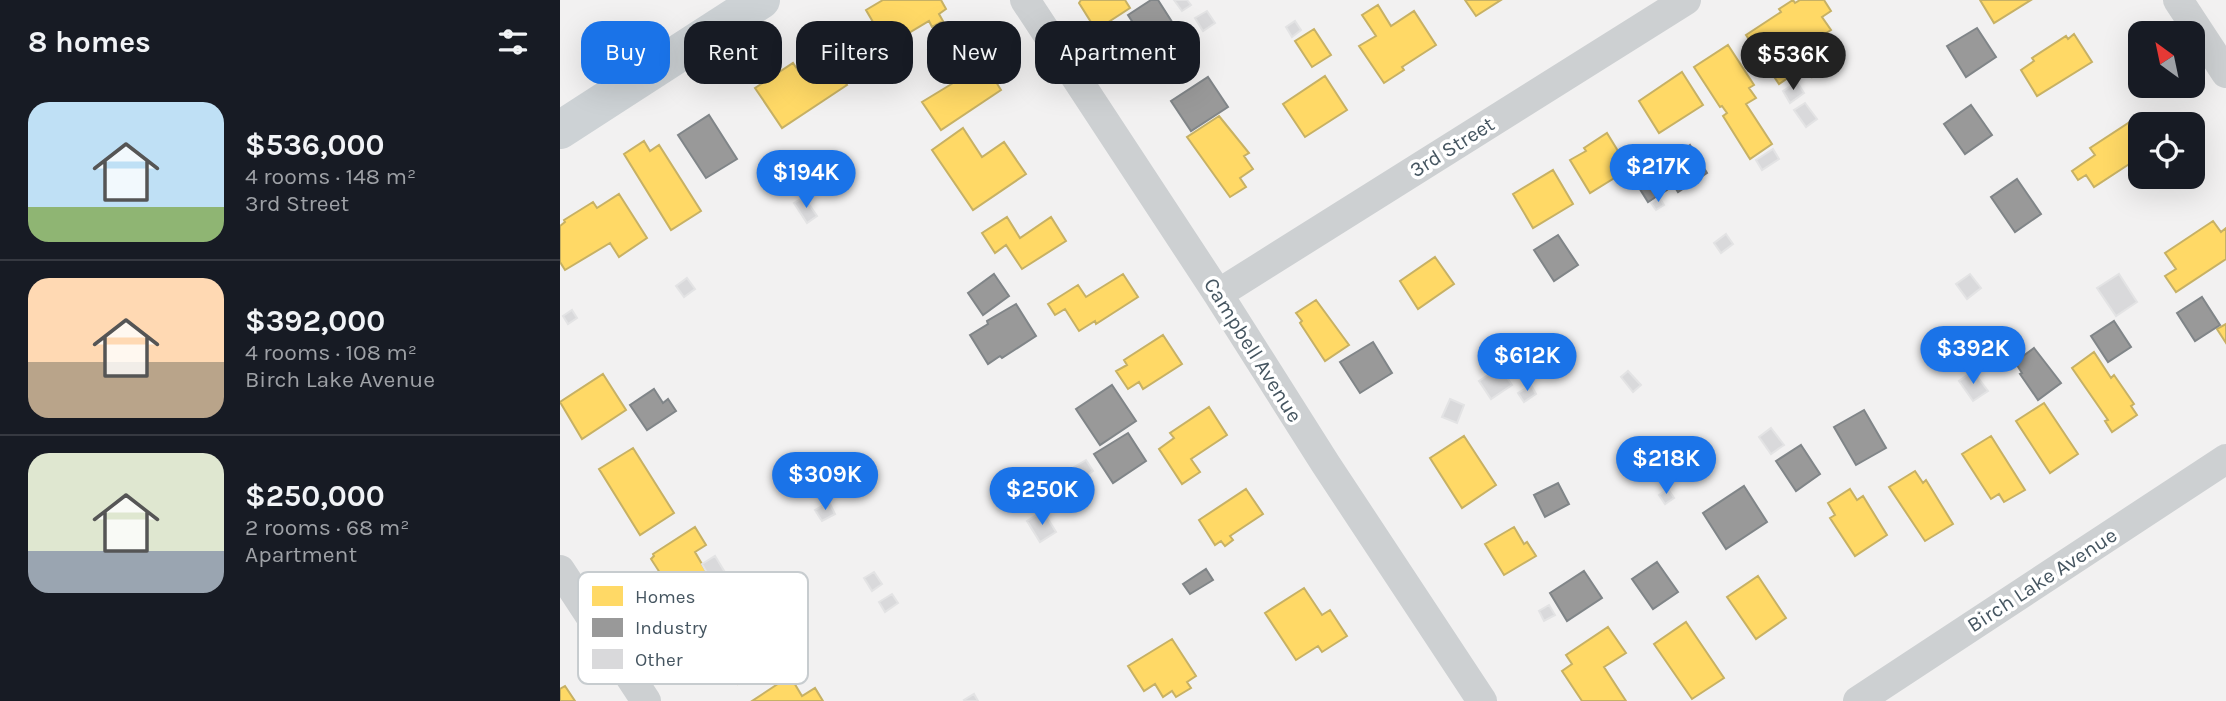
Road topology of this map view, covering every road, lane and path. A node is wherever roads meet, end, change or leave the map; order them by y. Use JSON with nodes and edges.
{"nodes":[{"id":1,"x":761,"y":0,"type":"edge"},
{"id":2,"x":1024,"y":0,"type":"edge"},
{"id":3,"x":1686,"y":0,"type":"edge"},
{"id":4,"x":2178,"y":0,"type":"edge"},
{"id":5,"x":2226,"y":73,"type":"edge"},
{"id":6,"x":560,"y":130,"type":"edge"},
{"id":7,"x":1218,"y":294,"type":"junction"},
{"id":8,"x":2226,"y":459,"type":"edge"},
{"id":9,"x":560,"y":570,"type":"edge"},
{"id":10,"x":569,"y":602,"type":"edge"},
{"id":11,"x":633,"y":684,"type":"edge"},
{"id":12,"x":1861,"y":700,"type":"edge"},
{"id":13,"x":646,"y":701,"type":"edge"},
{"id":14,"x":1482,"y":701,"type":"edge"}],
"edges":[{"from":1,"to":6,"type":"street"},
{"from":2,"to":7,"type":"street","name":"Campbell Avenue"},
{"from":3,"to":7,"type":"street","name":"3rd Street"},
{"from":4,"to":5,"type":"street"},
{"from":7,"to":14,"type":"street","name":"Campbell Avenue"},
{"from":8,"to":12,"type":"street","name":"Birch Lake Avenue"},
{"from":9,"to":10,"type":"street"},
{"from":11,"to":13,"type":"street"}]}
